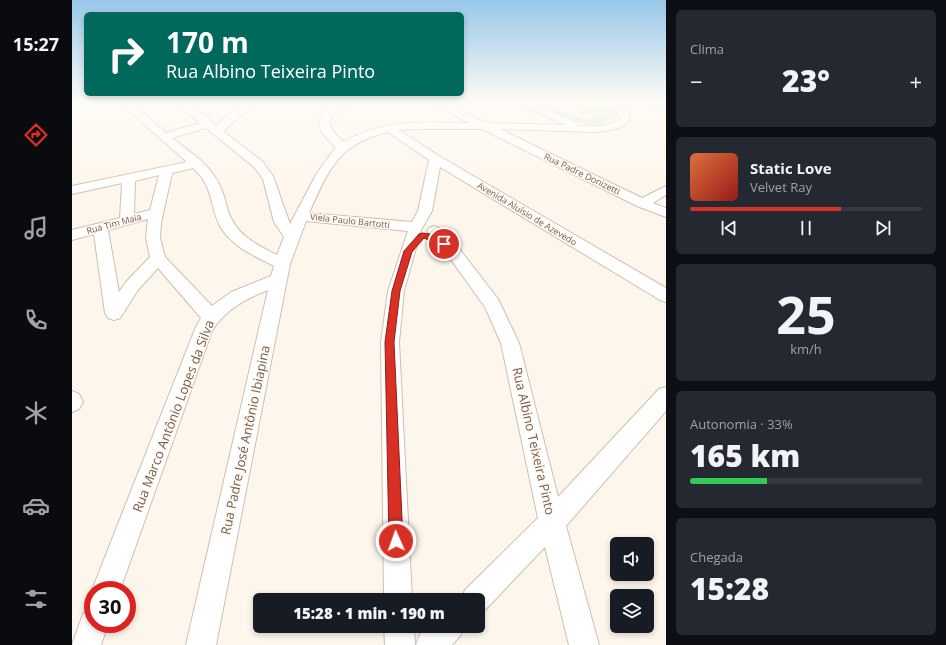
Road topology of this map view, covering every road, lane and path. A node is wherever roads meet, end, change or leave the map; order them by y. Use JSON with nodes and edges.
{"nodes":[{"id":1,"x":156,"y":131,"type":"edge"},
{"id":2,"x":191,"y":131,"type":"edge"},
{"id":3,"x":216,"y":131,"type":"edge"},
{"id":4,"x":326,"y":131,"type":"edge"},
{"id":5,"x":382,"y":131,"type":"edge"},
{"id":6,"x":393,"y":131,"type":"edge"},
{"id":7,"x":494,"y":131,"type":"edge"},
{"id":8,"x":163,"y":137,"type":"junction"},
{"id":9,"x":343,"y":147,"type":"junction"},
{"id":10,"x":435,"y":159,"type":"junction"},
{"id":11,"x":196,"y":164,"type":"junction"},
{"id":12,"x":167,"y":170,"type":"junction"},
{"id":13,"x":129,"y":177,"type":"junction"},
{"id":14,"x":72,"y":190,"type":"edge"},
{"id":15,"x":666,"y":190,"type":"edge"},
{"id":16,"x":642,"y":203,"type":"junction"},
{"id":17,"x":156,"y":213,"type":"junction"},
{"id":18,"x":666,"y":213,"type":"edge"},
{"id":19,"x":290,"y":216,"type":"junction"},
{"id":20,"x":127,"y":220,"type":"junction"},
{"id":21,"x":100,"y":227,"type":"junction"},
{"id":22,"x":421,"y":233,"type":"junction"},
{"id":23,"x":72,"y":235,"type":"edge"},
{"id":24,"x":158,"y":258,"type":"junction"},
{"id":25,"x":281,"y":271,"type":"junction"},
{"id":26,"x":663,"y":292,"type":"edge"},
{"id":27,"x":210,"y":317,"type":"junction"},
{"id":28,"x":666,"y":396,"type":"edge"},
{"id":29,"x":552,"y":522,"type":"junction"},
{"id":30,"x":109,"y":581,"type":"edge"},
{"id":31,"x":398,"y":593,"type":"edge"},
{"id":32,"x":482,"y":593,"type":"edge"},
{"id":33,"x":90,"y":633,"type":"edge"},
{"id":34,"x":399,"y":633,"type":"edge"},
{"id":35,"x":443,"y":633,"type":"edge"},
{"id":36,"x":86,"y":645,"type":"edge"},
{"id":37,"x":201,"y":645,"type":"edge"},
{"id":38,"x":400,"y":645,"type":"edge"},
{"id":39,"x":431,"y":645,"type":"edge"},
{"id":40,"x":584,"y":645,"type":"edge"}],
"edges":[{"from":1,"to":8,"type":"street"},
{"from":2,"to":8,"type":"street"},
{"from":3,"to":19,"type":"street"},
{"from":4,"to":9,"type":"street"},
{"from":5,"to":9,"type":"street"},
{"from":6,"to":10,"type":"street","name":"Avenida Aluísio de Azevedo"},
{"from":7,"to":16,"type":"street","name":"Rua Padre Donizetti"},
{"from":8,"to":11,"type":"street"},
{"from":9,"to":19,"type":"street","name":"Rua Padre José Antônio Ibiapina"},
{"from":10,"to":22,"type":"street"},
{"from":10,"to":26,"type":"street","name":"Avenida Aluísio de Azevedo"},
{"from":11,"to":12,"type":"street"},
{"from":11,"to":25,"type":"street"},
{"from":12,"to":13,"type":"street"},
{"from":12,"to":17,"type":"street"},
{"from":13,"to":14,"type":"street"},
{"from":13,"to":20,"type":"street"},
{"from":15,"to":16,"type":"street"},
{"from":16,"to":18,"type":"street","name":"Rua Padre Donizetti"},
{"from":17,"to":20,"type":"street","name":"Rua Tim Maia"},
{"from":17,"to":24,"type":"street"},
{"from":19,"to":22,"type":"street","name":"Viela Paulo Bartotti"},
{"from":19,"to":25,"type":"street","name":"Rua Padre José Antônio Ibiapina"},
{"from":20,"to":21,"type":"street","name":"Rua Tim Maia"},
{"from":21,"to":23,"type":"street","name":"Rua Tim Maia"},
{"from":21,"to":24,"type":"street"},
{"from":22,"to":29,"type":"street","name":"Rua Albino Teixeira Pinto"},
{"from":22,"to":31,"type":"street"},
{"from":24,"to":27,"type":"street"},
{"from":25,"to":27,"type":"street","name":"Rua Marco Antônio Lopes da Silva"},
{"from":25,"to":37,"type":"street","name":"Rua Padre José Antônio Ibiapina"},
{"from":27,"to":30,"type":"street","name":"Rua Marco Antônio Lopes da Silva"},
{"from":28,"to":29,"type":"street"},
{"from":29,"to":32,"type":"street"},
{"from":29,"to":40,"type":"street","name":"Rua Albino Teixeira Pinto"},
{"from":33,"to":36,"type":"street"},
{"from":34,"to":38,"type":"street"},
{"from":35,"to":39,"type":"street"}]}
